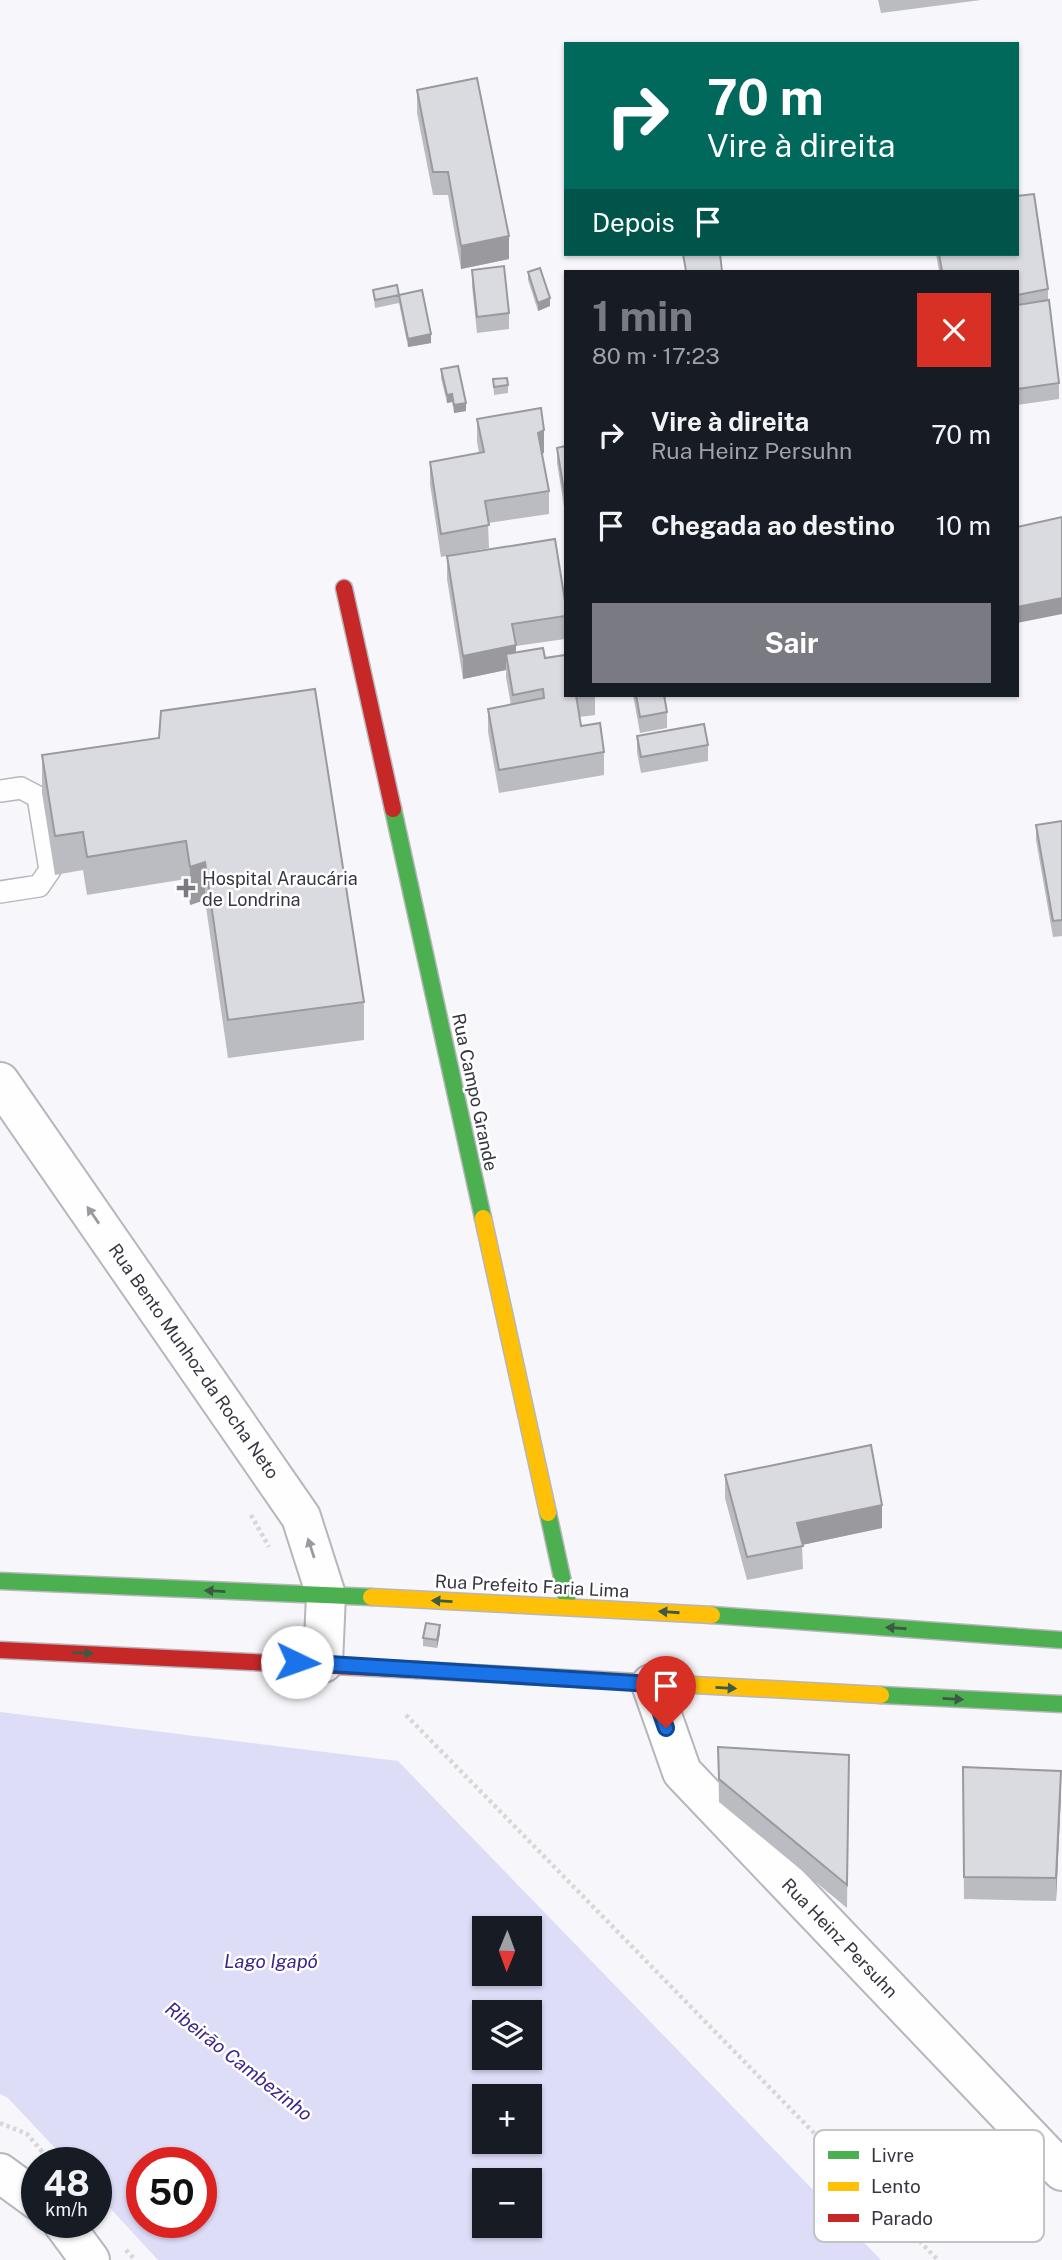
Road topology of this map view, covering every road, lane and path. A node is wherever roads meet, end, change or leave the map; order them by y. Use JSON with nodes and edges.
{"nodes":[{"id":1,"x":344,"y":588,"type":"dead end"},
{"id":2,"x":0,"y":791,"type":"edge"},
{"id":3,"x":0,"y":892,"type":"edge"},
{"id":4,"x":0,"y":1083,"type":"edge"},
{"id":5,"x":0,"y":1581,"type":"edge"},
{"id":6,"x":326,"y":1595,"type":"junction"},
{"id":7,"x":568,"y":1605,"type":"junction"},
{"id":8,"x":1062,"y":1640,"type":"edge"},
{"id":9,"x":7,"y":1651,"type":"edge"},
{"id":10,"x":323,"y":1663,"type":"junction"},
{"id":11,"x":651,"y":1684,"type":"junction"},
{"id":12,"x":1062,"y":1704,"type":"edge"},
{"id":13,"x":406,"y":1715,"type":"dead end"},
{"id":14,"x":0,"y":2123,"type":"edge"},
{"id":15,"x":1023,"y":2130,"type":"edge"},
{"id":16,"x":814,"y":2133,"type":"edge"},
{"id":17,"x":38,"y":2147,"type":"edge"},
{"id":18,"x":1044,"y":2152,"type":"edge"},
{"id":19,"x":1062,"y":2171,"type":"edge"},
{"id":20,"x":0,"y":2173,"type":"edge"},
{"id":21,"x":21,"y":2188,"type":"edge"},
{"id":22,"x":74,"y":2238,"type":"edge"},
{"id":23,"x":920,"y":2242,"type":"edge"},
{"id":24,"x":90,"y":2260,"type":"edge"},
{"id":25,"x":938,"y":2260,"type":"edge"}],
"edges":[{"from":1,"to":7,"type":"main road","name":"Rua Campo Grande"},
{"from":2,"to":3,"type":"lane"},
{"from":6,"to":4,"type":"street","name":"Rua Bento Munhoz da Rocha Neto","one_way":true},
{"from":6,"to":5,"type":"main road","name":"Rua Prefeito Faria Lima","one_way":true},
{"from":7,"to":6,"type":"main road","name":"Rua Prefeito Faria Lima","one_way":true},
{"from":6,"to":10,"type":"street","name":"Rua Bento Munhoz da Rocha Neto"},
{"from":8,"to":7,"type":"main road","name":"Rua Prefeito Faria Lima","one_way":true},
{"from":9,"to":10,"type":"main road","one_way":true},
{"from":10,"to":11,"type":"main road"},
{"from":11,"to":12,"type":"main road","one_way":true},
{"from":11,"to":15,"type":"street","name":"Rua Heinz Persuhn"},
{"from":13,"to":16,"type":"path"},
{"from":14,"to":17,"type":"path"},
{"from":18,"to":19,"type":"street","name":"Rua Heinz Persuhn"},
{"from":20,"to":21,"type":"street"},
{"from":22,"to":24,"type":"street"},
{"from":23,"to":25,"type":"path"}]}
